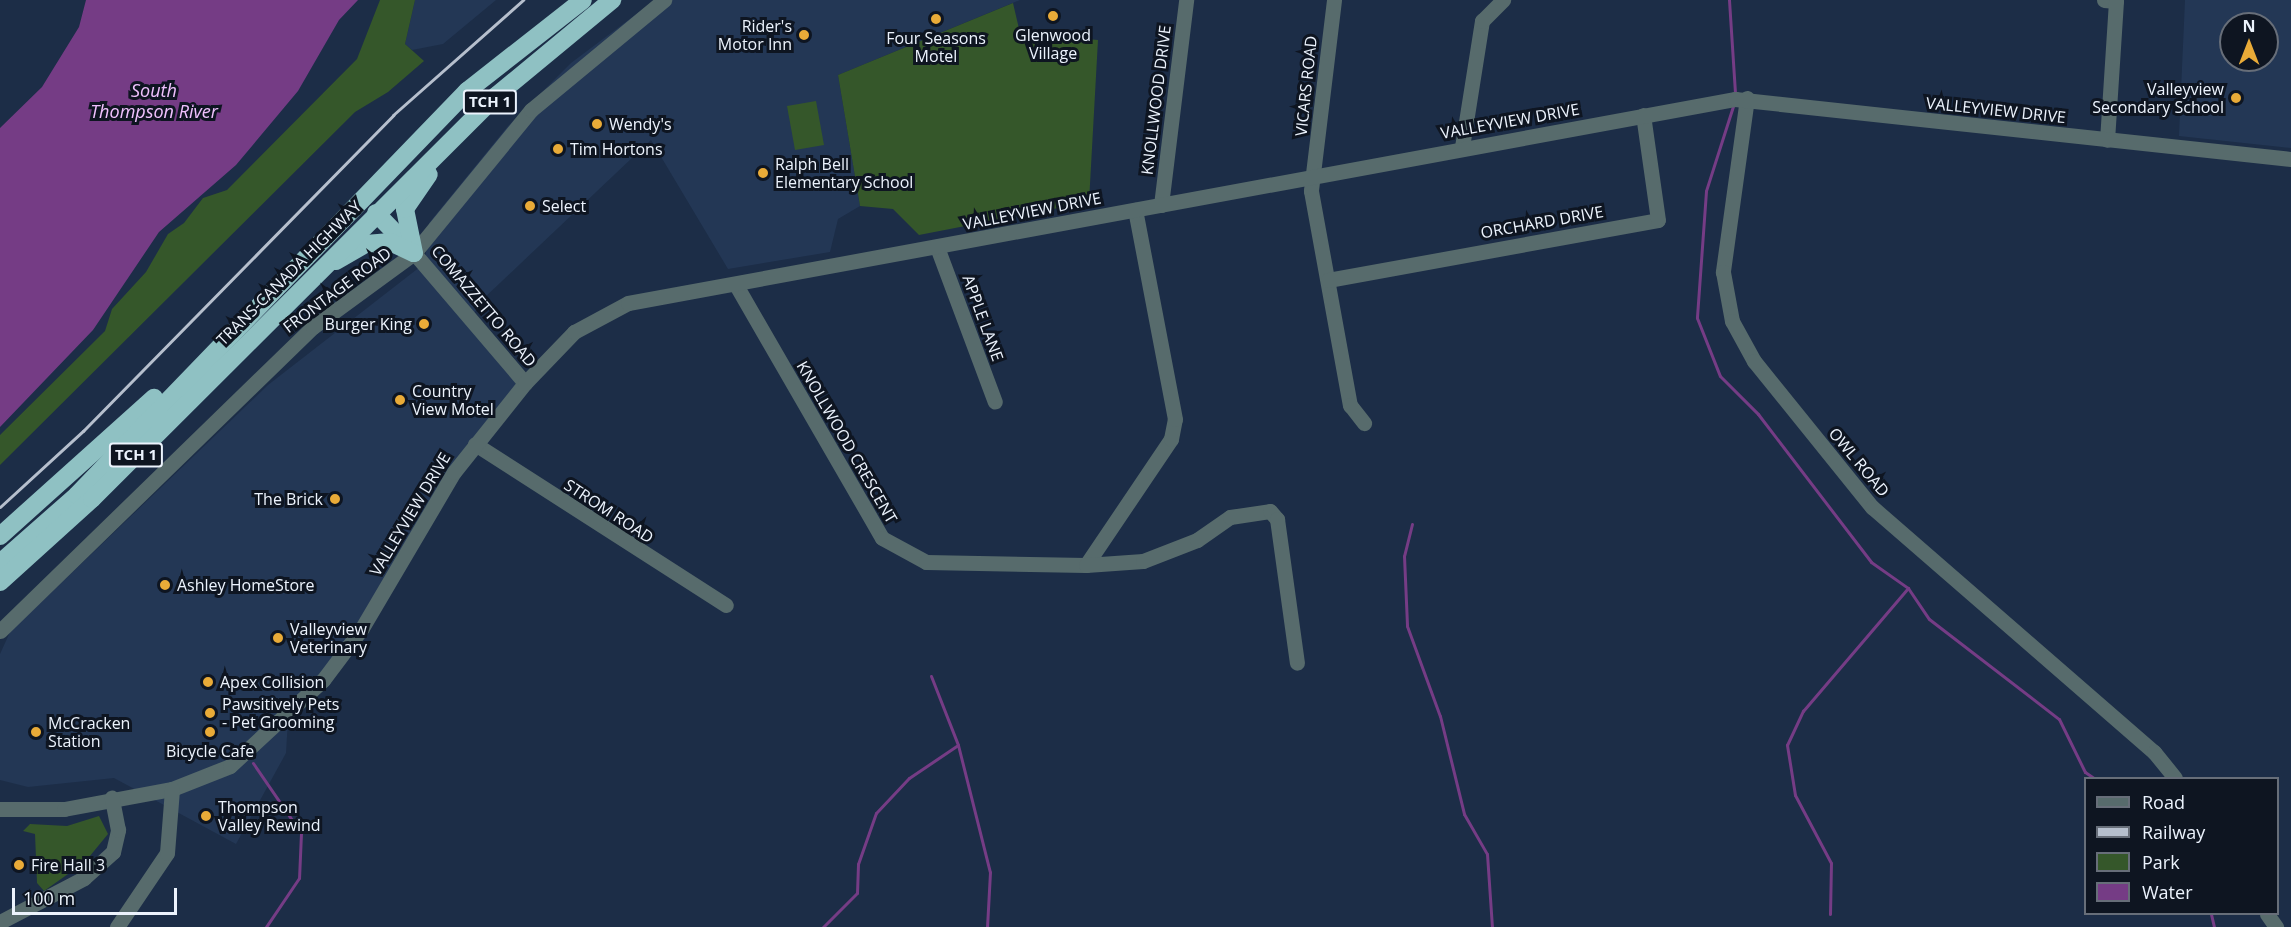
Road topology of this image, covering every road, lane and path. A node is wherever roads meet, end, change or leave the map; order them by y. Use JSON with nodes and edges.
{"nodes":[{"id":1,"x":583,"y":0,"type":"edge"},
{"id":2,"x":612,"y":0,"type":"edge"},
{"id":3,"x":664,"y":0,"type":"edge"},
{"id":4,"x":1186,"y":0,"type":"edge"},
{"id":5,"x":1334,"y":0,"type":"edge"},
{"id":6,"x":1503,"y":0,"type":"edge"},
{"id":7,"x":2104,"y":0,"type":"edge"},
{"id":8,"x":496,"y":96,"type":"junction"},
{"id":9,"x":1747,"y":98,"type":"junction"},
{"id":10,"x":1642,"y":115,"type":"junction"},
{"id":11,"x":2107,"y":140,"type":"junction"},
{"id":12,"x":1462,"y":147,"type":"junction"},
{"id":13,"x":2291,"y":159,"type":"edge"},
{"id":14,"x":387,"y":171,"type":"junction"},
{"id":15,"x":1314,"y":176,"type":"junction"},
{"id":16,"x":1161,"y":205,"type":"junction"},
{"id":17,"x":1135,"y":210,"type":"junction"},
{"id":18,"x":376,"y":213,"type":"junction"},
{"id":19,"x":937,"y":247,"type":"junction"},
{"id":20,"x":414,"y":253,"type":"junction"},
{"id":21,"x":1329,"y":280,"type":"junction"},
{"id":22,"x":736,"y":285,"type":"junction"},
{"id":23,"x":289,"y":296,"type":"junction"},
{"id":24,"x":255,"y":306,"type":"junction"},
{"id":25,"x":525,"y":383,"type":"junction"},
{"id":26,"x":994,"y":402,"type":"dead end"},
{"id":27,"x":1364,"y":423,"type":"dead end"},
{"id":28,"x":475,"y":444,"type":"junction"},
{"id":29,"x":0,"y":536,"type":"edge"},
{"id":30,"x":0,"y":563,"type":"edge"},
{"id":31,"x":1086,"y":565,"type":"junction"},
{"id":32,"x":0,"y":582,"type":"edge"},
{"id":33,"x":726,"y":605,"type":"dead end"},
{"id":34,"x":0,"y":631,"type":"edge"},
{"id":35,"x":1297,"y":663,"type":"dead end"},
{"id":36,"x":2174,"y":777,"type":"edge"},
{"id":37,"x":172,"y":789,"type":"junction"},
{"id":38,"x":112,"y":798,"type":"junction"},
{"id":39,"x":0,"y":808,"type":"edge"},
{"id":40,"x":0,"y":922,"type":"edge"},
{"id":41,"x":117,"y":927,"type":"edge"}],
"edges":[{"from":1,"to":14,"type":"highway","name":"TRANS-CANADA HIGHWAY","number":"TCH 1"},
{"from":2,"to":8,"type":"highway","name":"TRANS-CANADA HIGHWAY","number":"TCH 1"},
{"from":3,"to":20,"type":"street","name":"FRONTAGE ROAD"},
{"from":4,"to":16,"type":"street","name":"KNOLLWOOD DRIVE"},
{"from":5,"to":15,"type":"street","name":"VICARS ROAD"},
{"from":6,"to":12,"type":"street"},
{"from":7,"to":11,"type":"street"},
{"from":8,"to":18,"type":"highway","name":"TRANS-CANADA HIGHWAY","number":"TCH 1"},
{"from":8,"to":20,"type":"highway"},
{"from":9,"to":10,"type":"street","name":"VALLEYVIEW DRIVE"},
{"from":9,"to":11,"type":"street","name":"VALLEYVIEW DRIVE"},
{"from":9,"to":36,"type":"street","name":"OWL ROAD"},
{"from":10,"to":12,"type":"street","name":"VALLEYVIEW DRIVE"},
{"from":10,"to":21,"type":"street","name":"ORCHARD DRIVE"},
{"from":11,"to":13,"type":"street","name":"VALLEYVIEW DRIVE"},
{"from":12,"to":15,"type":"street","name":"VALLEYVIEW DRIVE"},
{"from":14,"to":18,"type":"highway"},
{"from":14,"to":24,"type":"highway","name":"TRANS-CANADA HIGHWAY","number":"TCH 1"},
{"from":15,"to":16,"type":"street","name":"VALLEYVIEW DRIVE"},
{"from":15,"to":21,"type":"street"},
{"from":16,"to":17,"type":"street","name":"VALLEYVIEW DRIVE"},
{"from":17,"to":19,"type":"street","name":"VALLEYVIEW DRIVE"},
{"from":17,"to":31,"type":"street"},
{"from":18,"to":20,"type":"highway"},
{"from":18,"to":23,"type":"highway","name":"TRANS-CANADA HIGHWAY","number":"TCH 1"},
{"from":19,"to":22,"type":"street","name":"VALLEYVIEW DRIVE"},
{"from":19,"to":26,"type":"street","name":"APPLE LANE"},
{"from":20,"to":23,"type":"highway"},
{"from":20,"to":25,"type":"street","name":"COMAZZETTO ROAD"},
{"from":20,"to":34,"type":"street","name":"FRONTAGE ROAD"},
{"from":21,"to":27,"type":"street"},
{"from":22,"to":25,"type":"street","name":"VALLEYVIEW DRIVE"},
{"from":22,"to":31,"type":"street","name":"KNOLLWOOD CRESCENT"},
{"from":23,"to":32,"type":"highway","name":"TRANS-CANADA HIGHWAY","number":"TCH 1"},
{"from":24,"to":29,"type":"highway"},
{"from":24,"to":30,"type":"highway","name":"TRANS-CANADA HIGHWAY","number":"TCH 1"},
{"from":25,"to":28,"type":"street","name":"VALLEYVIEW DRIVE"},
{"from":28,"to":33,"type":"street","name":"STROM ROAD"},
{"from":28,"to":37,"type":"street","name":"VALLEYVIEW DRIVE"},
{"from":31,"to":35,"type":"street","name":"KNOLLWOOD CRESCENT"},
{"from":37,"to":38,"type":"street","name":"VALLEYVIEW DRIVE"},
{"from":37,"to":41,"type":"street"},
{"from":38,"to":39,"type":"street","name":"VALLEYVIEW DRIVE"},
{"from":38,"to":40,"type":"street"}]}
